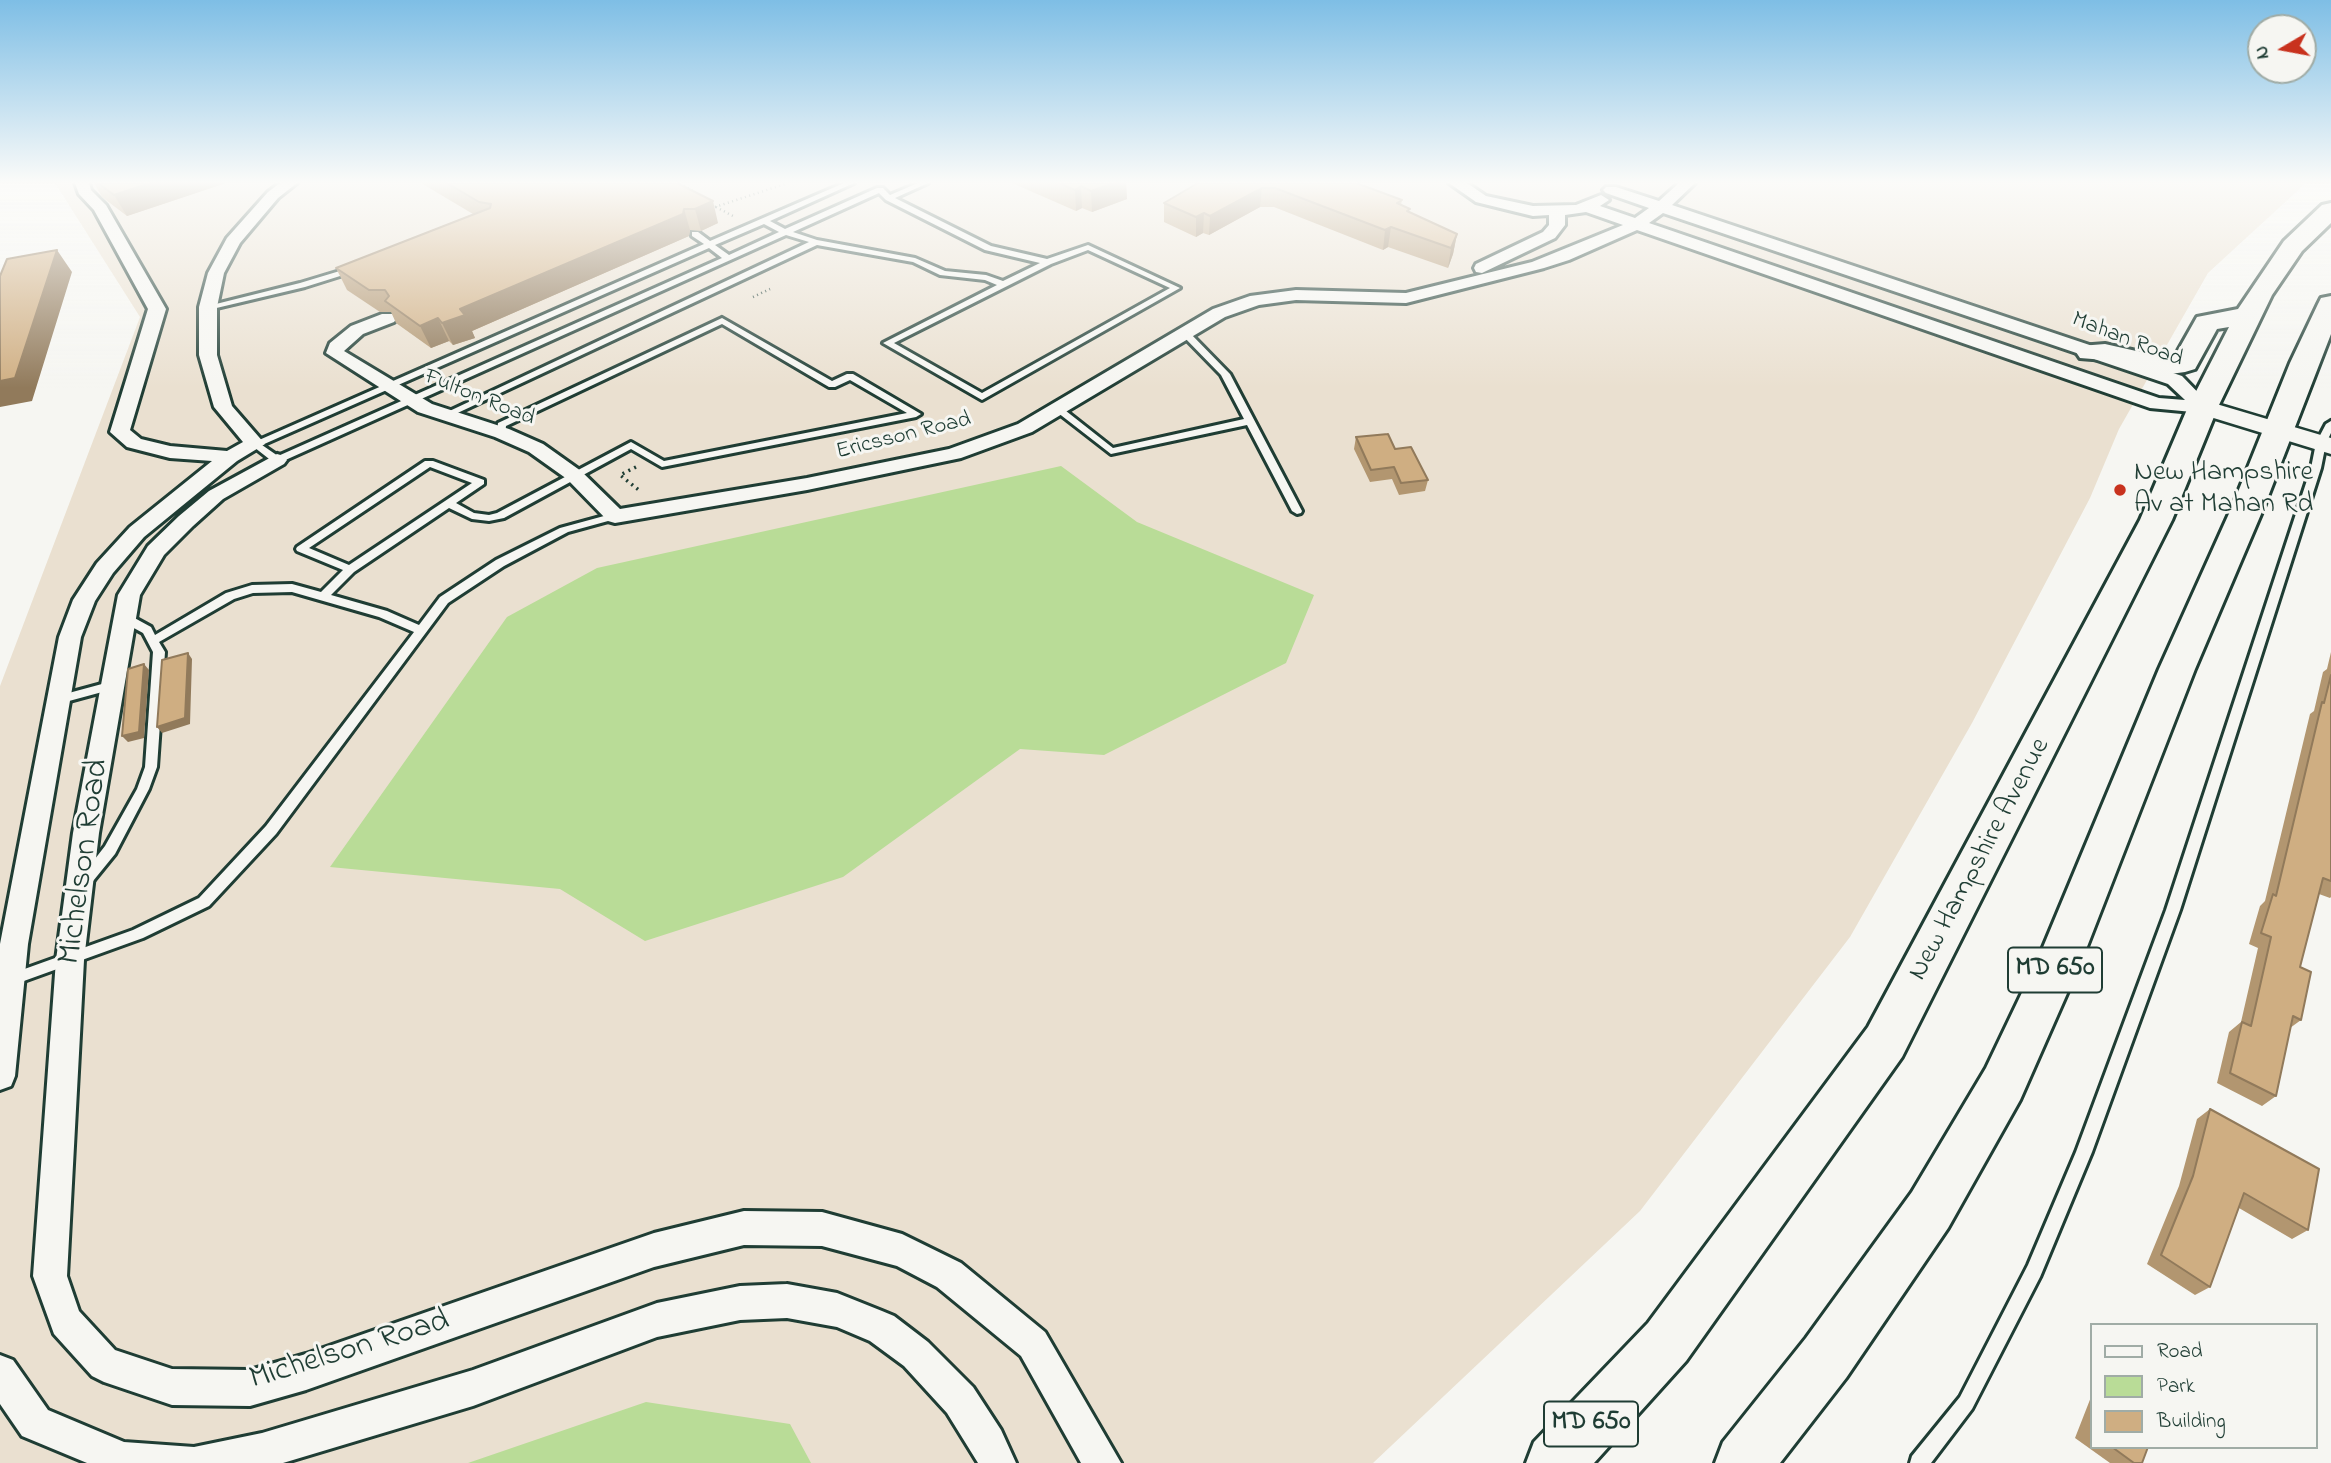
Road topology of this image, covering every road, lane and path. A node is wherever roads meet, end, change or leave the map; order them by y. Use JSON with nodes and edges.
{"nodes":[{"id":1,"x":125,"y":251,"type":"edge"},
{"id":2,"x":228,"y":251,"type":"edge"},
{"id":3,"x":697,"y":251,"type":"edge"},
{"id":4,"x":717,"y":251,"type":"edge"},
{"id":5,"x":742,"y":251,"type":"edge"},
{"id":6,"x":796,"y":251,"type":"edge"},
{"id":7,"x":867,"y":251,"type":"edge"},
{"id":8,"x":1002,"y":251,"type":"edge"},
{"id":9,"x":1077,"y":251,"type":"edge"},
{"id":10,"x":1097,"y":251,"type":"edge"},
{"id":11,"x":1517,"y":251,"type":"edge"},
{"id":12,"x":1575,"y":251,"type":"edge"},
{"id":13,"x":1716,"y":251,"type":"edge"},
{"id":14,"x":1793,"y":251,"type":"edge"},
{"id":15,"x":2289,"y":251,"type":"edge"},
{"id":16,"x":728,"y":258,"type":"junction"},
{"id":17,"x":1048,"y":262,"type":"junction"},
{"id":18,"x":366,"y":265,"type":"edge"},
{"id":19,"x":1003,"y":284,"type":"junction"},
{"id":20,"x":770,"y":289,"type":"dead end"},
{"id":21,"x":1438,"y":292,"type":"junction"},
{"id":22,"x":753,"y":297,"type":"dead end"},
{"id":23,"x":2331,"y":304,"type":"edge"},
{"id":24,"x":208,"y":307,"type":"junction"},
{"id":25,"x":2248,"y":316,"type":"junction"},
{"id":26,"x":388,"y":318,"type":"edge"},
{"id":27,"x":543,"y":319,"type":"junction"},
{"id":28,"x":562,"y":332,"type":"junction"},
{"id":29,"x":1185,"y":333,"type":"junction"},
{"id":30,"x":2083,"y":349,"type":"junction"},
{"id":31,"x":2059,"y":370,"type":"junction"},
{"id":32,"x":388,"y":387,"type":"junction"},
{"id":33,"x":411,"y":400,"type":"junction"},
{"id":34,"x":2203,"y":407,"type":"junction"},
{"id":35,"x":1058,"y":409,"type":"junction"},
{"id":36,"x":446,"y":415,"type":"junction"},
{"id":37,"x":1250,"y":421,"type":"junction"},
{"id":38,"x":2279,"y":429,"type":"junction"},
{"id":39,"x":502,"y":433,"type":"junction"},
{"id":40,"x":2328,"y":438,"type":"edge"},
{"id":41,"x":266,"y":452,"type":"junction"},
{"id":42,"x":230,"y":457,"type":"junction"},
{"id":43,"x":638,"y":466,"type":"dead end"},
{"id":44,"x":574,"y":475,"type":"junction"},
{"id":45,"x":644,"y":493,"type":"dead end"},
{"id":46,"x":448,"y":503,"type":"junction"},
{"id":47,"x":1297,"y":511,"type":"dead end"},
{"id":48,"x":615,"y":516,"type":"junction"},
{"id":49,"x":350,"y":569,"type":"junction"},
{"id":50,"x":323,"y":597,"type":"junction"},
{"id":51,"x":125,"y":618,"type":"junction"},
{"id":52,"x":420,"y":630,"type":"junction"},
{"id":53,"x":153,"y":641,"type":"junction"},
{"id":54,"x":113,"y":685,"type":"junction"},
{"id":55,"x":58,"y":701,"type":"junction"},
{"id":56,"x":80,"y":887,"type":"junction"},
{"id":57,"x":70,"y":960,"type":"junction"},
{"id":58,"x":10,"y":980,"type":"junction"},
{"id":59,"x":0,"y":1076,"type":"edge"},
{"id":60,"x":0,"y":1373,"type":"edge"},
{"id":61,"x":1750,"y":1460,"type":"edge"},
{"id":62,"x":189,"y":1463,"type":"edge"},
{"id":63,"x":199,"y":1463,"type":"edge"},
{"id":64,"x":997,"y":1463,"type":"edge"},
{"id":65,"x":1102,"y":1463,"type":"edge"},
{"id":66,"x":1555,"y":1463,"type":"edge"},
{"id":67,"x":1919,"y":1463,"type":"edge"}],
"edges":[{"from":1,"to":42,"type":"street"},
{"from":2,"to":24,"type":"street"},
{"from":3,"to":27,"type":"lane"},
{"from":4,"to":16,"type":"lane"},
{"from":5,"to":16,"type":"lane"},
{"from":6,"to":36,"type":"lane"},
{"from":7,"to":19,"type":"lane"},
{"from":8,"to":17,"type":"lane"},
{"from":9,"to":17,"type":"lane"},
{"from":10,"to":19,"type":"lane"},
{"from":11,"to":21,"type":"street"},
{"from":12,"to":21,"type":"street"},
{"from":13,"to":31,"type":"street","name":"Mahan Road"},
{"from":14,"to":30,"type":"street","name":"Mahan Road"},
{"from":15,"to":25,"type":"main road","name":"New Hampshire Avenue","number":"MD 650"},
{"from":16,"to":28,"type":"lane"},
{"from":17,"to":19,"type":"lane"},
{"from":18,"to":24,"type":"lane"},
{"from":20,"to":22,"type":"path"},
{"from":21,"to":29,"type":"street","name":"Ericsson Road"},
{"from":23,"to":38,"type":"main road","number":"MD 650"},
{"from":24,"to":41,"type":"street"},
{"from":25,"to":30,"type":"main road"},
{"from":25,"to":34,"type":"main road","name":"New Hampshire Avenue","number":"MD 650"},
{"from":26,"to":32,"type":"street","name":"Fulton Road"},
{"from":27,"to":28,"type":"lane"},
{"from":27,"to":32,"type":"lane"},
{"from":28,"to":33,"type":"lane"},
{"from":29,"to":35,"type":"street","name":"Ericsson Road"},
{"from":29,"to":37,"type":"lane"},
{"from":30,"to":31,"type":"street"},
{"from":30,"to":34,"type":"street","name":"Mahan Road"},
{"from":31,"to":34,"type":"street","name":"Mahan Road"},
{"from":32,"to":33,"type":"street","name":"Fulton Road"},
{"from":32,"to":41,"type":"lane"},
{"from":33,"to":36,"type":"street","name":"Fulton Road"},
{"from":33,"to":41,"type":"lane"},
{"from":34,"to":38,"type":"street"},
{"from":34,"to":66,"type":"main road","name":"New Hampshire Avenue","number":"MD 650"},
{"from":35,"to":37,"type":"lane"},
{"from":35,"to":48,"type":"street","name":"Ericsson Road"},
{"from":36,"to":39,"type":"street","name":"Fulton Road"},
{"from":37,"to":47,"type":"lane"},
{"from":38,"to":40,"type":"street"},
{"from":38,"to":61,"type":"main road","number":"MD 650"},
{"from":39,"to":44,"type":"street","name":"Fulton Road"},
{"from":39,"to":44,"type":"lane"},
{"from":40,"to":67,"type":"lane"},
{"from":41,"to":42,"type":"street","name":"Michelson Road"},
{"from":41,"to":51,"type":"street","name":"Michelson Road"},
{"from":42,"to":55,"type":"street","name":"Michelson Road"},
{"from":43,"to":45,"type":"path"},
{"from":44,"to":46,"type":"lane"},
{"from":44,"to":48,"type":"street","name":"Fulton Road"},
{"from":46,"to":49,"type":"lane"},
{"from":46,"to":49,"type":"lane"},
{"from":48,"to":52,"type":"lane"},
{"from":49,"to":50,"type":"lane"},
{"from":50,"to":52,"type":"lane"},
{"from":50,"to":53,"type":"lane"},
{"from":51,"to":53,"type":"lane"},
{"from":51,"to":54,"type":"street","name":"Michelson Road"},
{"from":52,"to":57,"type":"lane"},
{"from":53,"to":56,"type":"lane"},
{"from":54,"to":55,"type":"lane"},
{"from":54,"to":56,"type":"street","name":"Michelson Road"},
{"from":55,"to":58,"type":"street","name":"Michelson Road"},
{"from":56,"to":57,"type":"street","name":"Michelson Road"},
{"from":57,"to":58,"type":"lane"},
{"from":57,"to":65,"type":"street","name":"Michelson Road"},
{"from":58,"to":59,"type":"street","name":"Michelson Road"},
{"from":60,"to":62,"type":"street"},
{"from":63,"to":64,"type":"street"}]}
